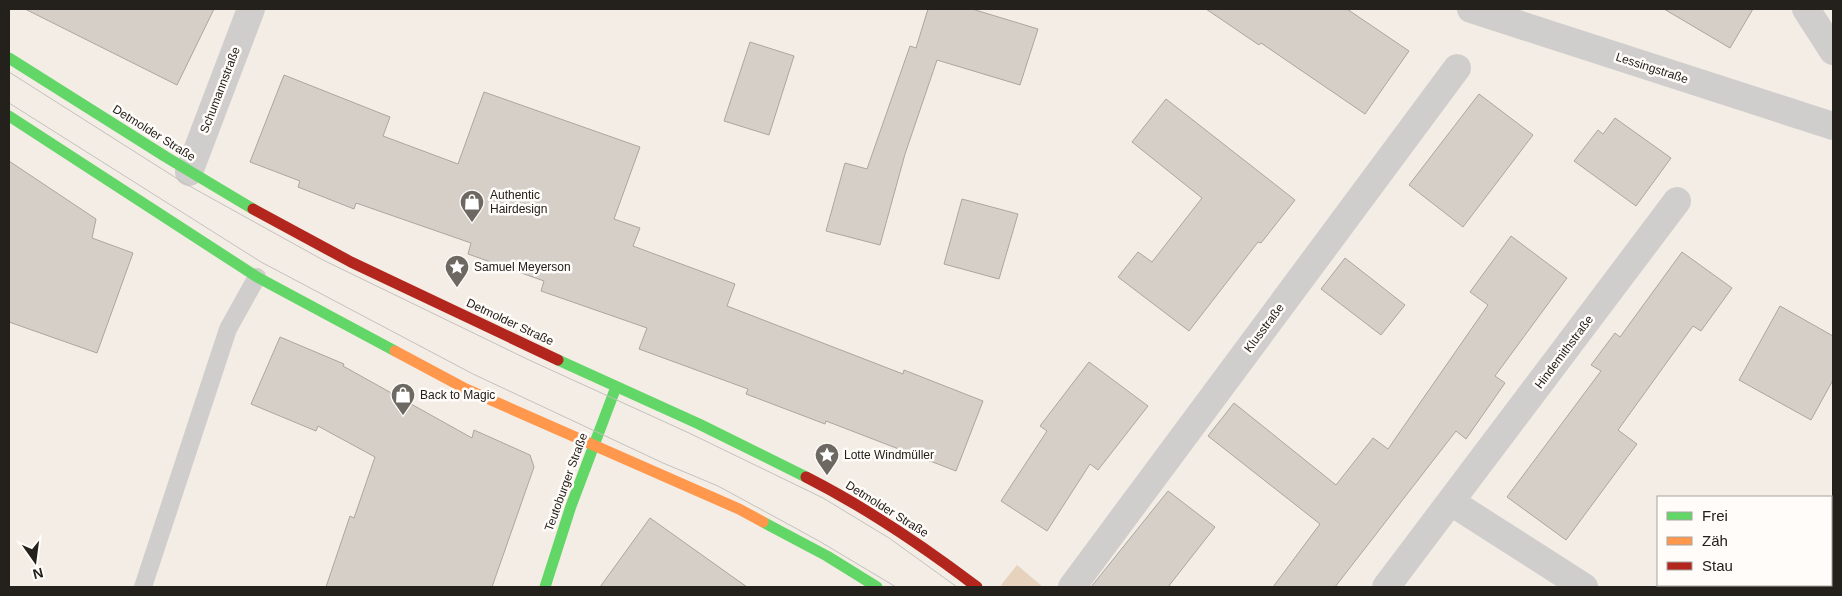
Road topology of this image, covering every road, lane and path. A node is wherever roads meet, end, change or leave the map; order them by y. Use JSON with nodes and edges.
{"nodes":[{"id":1,"x":251,"y":9,"type":"edge"},
{"id":2,"x":1471,"y":9,"type":"edge"},
{"id":3,"x":1806,"y":9,"type":"edge"},
{"id":4,"x":1833,"y":51,"type":"edge"},
{"id":5,"x":9,"y":58,"type":"edge"},
{"id":6,"x":1457,"y":68,"type":"dead end"},
{"id":7,"x":9,"y":116,"type":"edge"},
{"id":8,"x":1833,"y":126,"type":"edge"},
{"id":9,"x":189,"y":172,"type":"junction"},
{"id":10,"x":1677,"y":201,"type":"dead end"},
{"id":11,"x":257,"y":277,"type":"junction"},
{"id":12,"x":616,"y":387,"type":"junction"},
{"id":13,"x":594,"y":445,"type":"junction"},
{"id":14,"x":1451,"y":502,"type":"junction"},
{"id":15,"x":143,"y":587,"type":"edge"},
{"id":16,"x":545,"y":587,"type":"edge"},
{"id":17,"x":878,"y":587,"type":"edge"},
{"id":18,"x":977,"y":587,"type":"edge"},
{"id":19,"x":1072,"y":587,"type":"edge"},
{"id":20,"x":1386,"y":587,"type":"edge"},
{"id":21,"x":1584,"y":587,"type":"edge"}],
"edges":[{"from":1,"to":9,"type":"street","name":"Schumannstraße"},
{"from":2,"to":8,"type":"street","name":"Lessingstraße"},
{"from":3,"to":4,"type":"street"},
{"from":5,"to":9,"type":"main road","name":"Detmolder Straße"},
{"from":6,"to":19,"type":"street","name":"Klusstraße"},
{"from":7,"to":11,"type":"main road"},
{"from":9,"to":12,"type":"main road","name":"Detmolder Straße"},
{"from":10,"to":14,"type":"street","name":"Hindemithstraße"},
{"from":11,"to":13,"type":"main road"},
{"from":11,"to":15,"type":"lane"},
{"from":12,"to":13,"type":"main road","name":"Teutoburger Straße"},
{"from":12,"to":18,"type":"main road","name":"Detmolder Straße"},
{"from":13,"to":16,"type":"main road","name":"Teutoburger Straße"},
{"from":13,"to":17,"type":"main road"},
{"from":14,"to":20,"type":"street","name":"Hindemithstraße"},
{"from":14,"to":21,"type":"street"}]}
